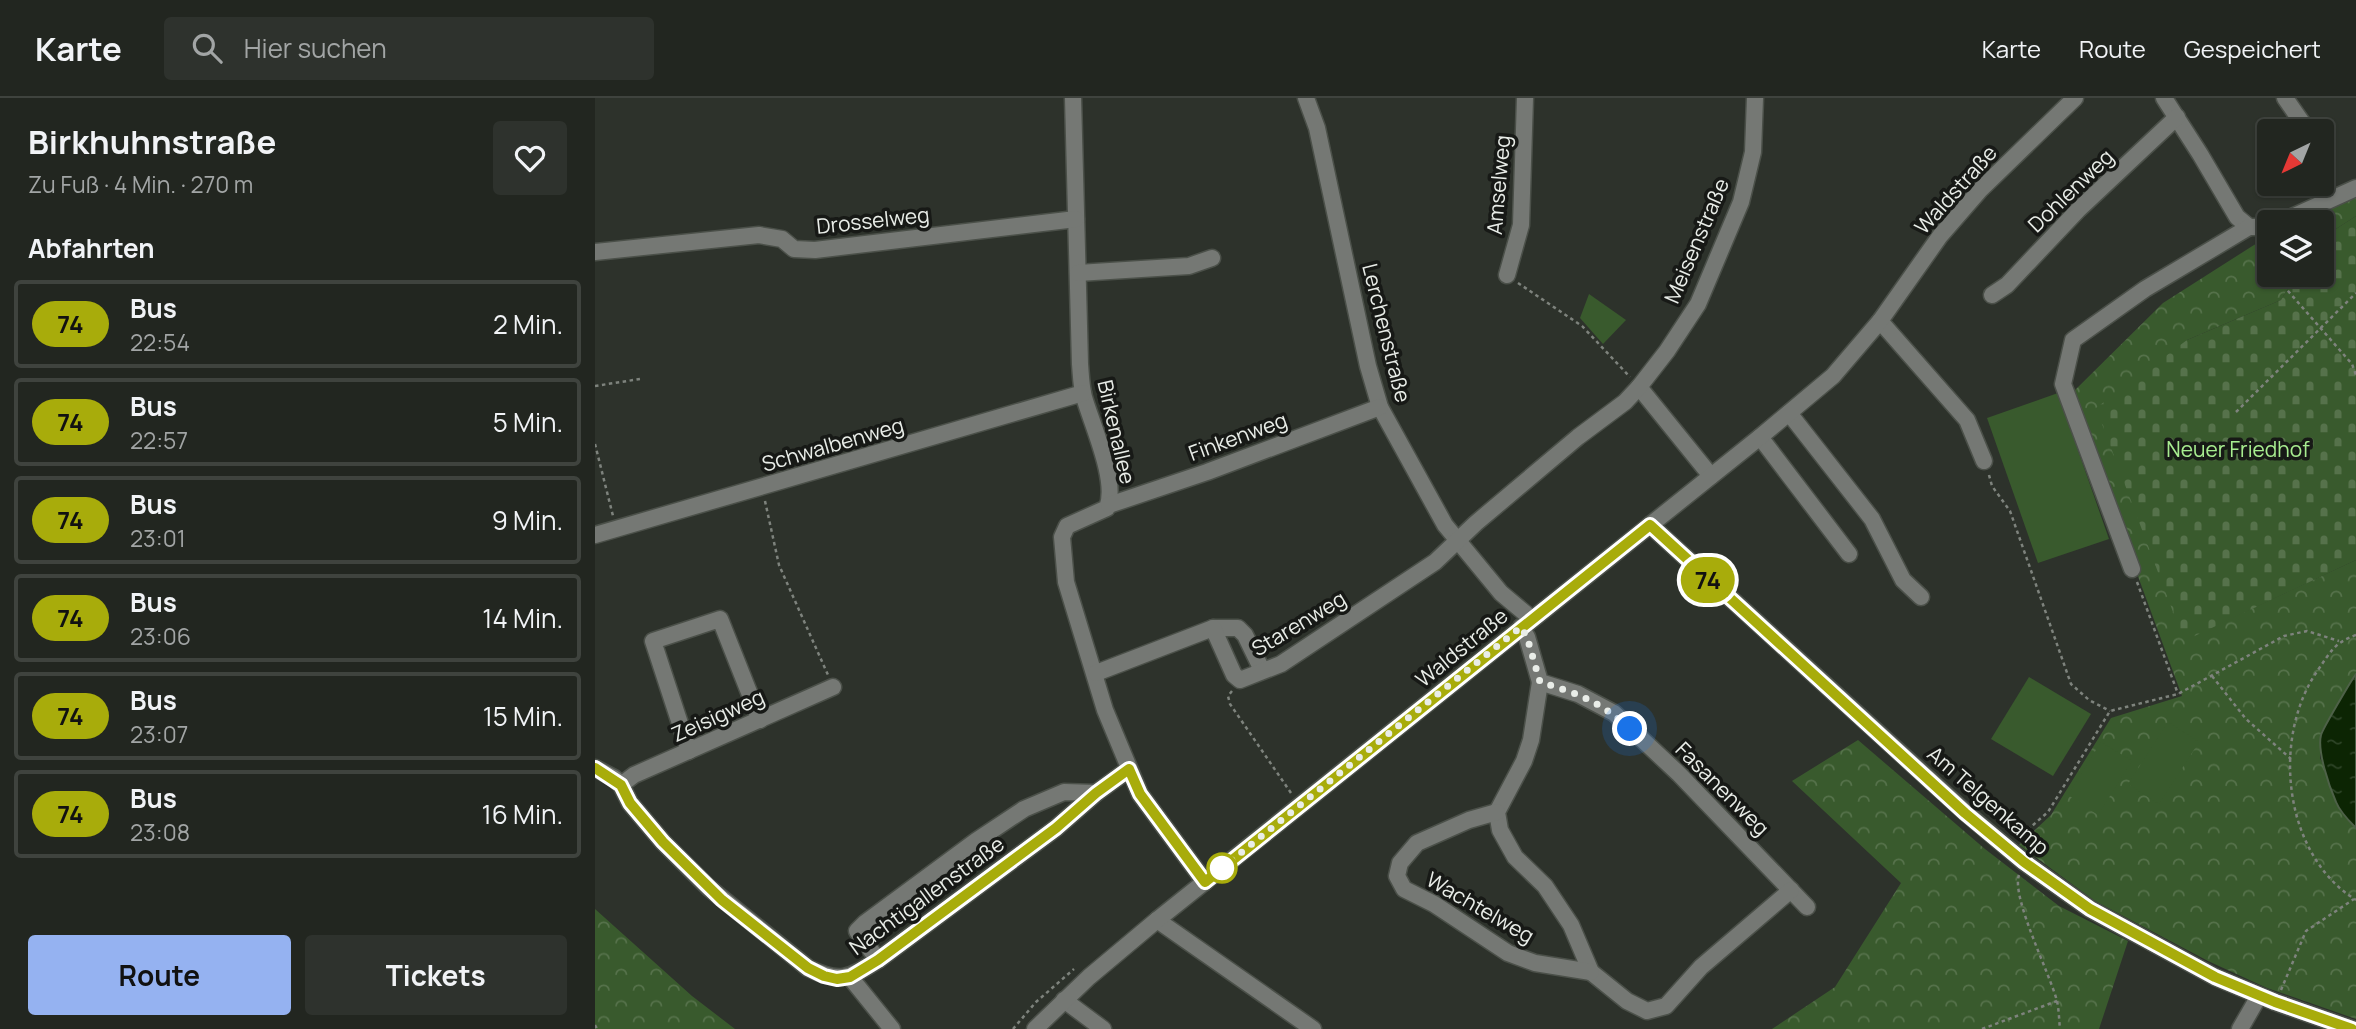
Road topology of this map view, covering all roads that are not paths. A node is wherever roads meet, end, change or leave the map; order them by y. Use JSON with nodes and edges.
{"nodes":[{"id":1,"x":1073,"y":98,"type":"edge"},
{"id":2,"x":1305,"y":98,"type":"edge"},
{"id":3,"x":1525,"y":98,"type":"edge"},
{"id":4,"x":1755,"y":98,"type":"edge"},
{"id":5,"x":2075,"y":98,"type":"edge"},
{"id":6,"x":2164,"y":98,"type":"edge"},
{"id":7,"x":2285,"y":98,"type":"edge"},
{"id":8,"x":2178,"y":117,"type":"junction"},
{"id":9,"x":2300,"y":119,"type":"edge"},
{"id":10,"x":2356,"y":188,"type":"edge"},
{"id":11,"x":2307,"y":210,"type":"edge"},
{"id":12,"x":1076,"y":219,"type":"junction"},
{"id":13,"x":2249,"y":227,"type":"junction"},
{"id":14,"x":2257,"y":227,"type":"edge"},
{"id":15,"x":595,"y":252,"type":"edge"},
{"id":16,"x":1212,"y":258,"type":"dead end"},
{"id":17,"x":1078,"y":273,"type":"junction"},
{"id":18,"x":1507,"y":275,"type":"road end"},
{"id":19,"x":1992,"y":295,"type":"dead end"},
{"id":20,"x":1880,"y":321,"type":"junction"},
{"id":21,"x":1639,"y":387,"type":"junction"},
{"id":22,"x":1083,"y":393,"type":"junction"},
{"id":23,"x":1380,"y":407,"type":"junction"},
{"id":24,"x":1789,"y":413,"type":"junction"},
{"id":25,"x":1760,"y":437,"type":"junction"},
{"id":26,"x":1984,"y":461,"type":"road end"},
{"id":27,"x":1711,"y":476,"type":"junction"},
{"id":28,"x":1109,"y":505,"type":"junction"},
{"id":29,"x":1650,"y":525,"type":"junction"},
{"id":30,"x":595,"y":535,"type":"edge"},
{"id":31,"x":1457,"y":541,"type":"junction"},
{"id":32,"x":1849,"y":554,"type":"dead end"},
{"id":33,"x":2132,"y":569,"type":"road end"},
{"id":34,"x":1921,"y":597,"type":"dead end"},
{"id":35,"x":1526,"y":623,"type":"junction"},
{"id":36,"x":1213,"y":628,"type":"junction"},
{"id":37,"x":1262,"y":670,"type":"junction"},
{"id":38,"x":1096,"y":674,"type":"junction"},
{"id":39,"x":1540,"y":682,"type":"junction"},
{"id":40,"x":833,"y":687,"type":"road end"},
{"id":41,"x":760,"y":720,"type":"junction"},
{"id":42,"x":689,"y":751,"type":"junction"},
{"id":43,"x":595,"y":768,"type":"edge"},
{"id":44,"x":1129,"y":769,"type":"junction"},
{"id":45,"x":621,"y":785,"type":"junction"},
{"id":46,"x":1096,"y":793,"type":"junction"},
{"id":47,"x":1497,"y":812,"type":"junction"},
{"id":48,"x":1205,"y":882,"type":"junction"},
{"id":49,"x":1791,"y":890,"type":"junction"},
{"id":50,"x":1807,"y":906,"type":"dead end"},
{"id":51,"x":1157,"y":920,"type":"junction"},
{"id":52,"x":878,"y":960,"type":"junction"},
{"id":53,"x":1591,"y":972,"type":"junction"},
{"id":54,"x":850,"y":977,"type":"junction"},
{"id":55,"x":2259,"y":996,"type":"junction"},
{"id":56,"x":1064,"y":1000,"type":"junction"},
{"id":57,"x":892,"y":1029,"type":"edge"},
{"id":58,"x":1035,"y":1029,"type":"edge"},
{"id":59,"x":1103,"y":1029,"type":"edge"},
{"id":60,"x":1313,"y":1029,"type":"edge"},
{"id":61,"x":2240,"y":1029,"type":"edge"},
{"id":62,"x":2352,"y":1029,"type":"edge"}],
"edges":[{"from":1,"to":12,"type":"street","name":"Birkenallee"},
{"from":2,"to":23,"type":"street","name":"Lerchenstraße"},
{"from":3,"to":18,"type":"street","name":"Amselweg"},
{"from":4,"to":21,"type":"street","name":"Meisenstraße"},
{"from":5,"to":20,"type":"street","name":"Waldstraße"},
{"from":6,"to":8,"type":"street"},
{"from":7,"to":9,"type":"street"},
{"from":8,"to":13,"type":"street"},
{"from":8,"to":19,"type":"street","name":"Dohlenweg"},
{"from":10,"to":11,"type":"street"},
{"from":12,"to":15,"type":"street","name":"Drosselweg"},
{"from":12,"to":17,"type":"street","name":"Birkenallee"},
{"from":13,"to":14,"type":"street"},
{"from":13,"to":33,"type":"street"},
{"from":16,"to":17,"type":"street"},
{"from":17,"to":22,"type":"street","name":"Birkenallee"},
{"from":20,"to":24,"type":"street","name":"Waldstraße"},
{"from":20,"to":26,"type":"street"},
{"from":21,"to":27,"type":"street"},
{"from":21,"to":31,"type":"street","name":"Meisenstraße"},
{"from":22,"to":28,"type":"street","name":"Birkenallee"},
{"from":22,"to":30,"type":"street","name":"Schwalbenweg"},
{"from":23,"to":28,"type":"street","name":"Finkenweg"},
{"from":23,"to":31,"type":"street","name":"Lerchenstraße"},
{"from":24,"to":25,"type":"street","name":"Waldstraße"},
{"from":24,"to":34,"type":"street"},
{"from":25,"to":27,"type":"street","name":"Waldstraße"},
{"from":25,"to":32,"type":"street"},
{"from":27,"to":29,"type":"street","name":"Waldstraße"},
{"from":28,"to":38,"type":"street","name":"Birkenallee"},
{"from":29,"to":35,"type":"street","name":"Waldstraße"},
{"from":29,"to":55,"type":"street","name":"Am Telgenkamp"},
{"from":31,"to":35,"type":"street","name":"Lerchenstraße"},
{"from":31,"to":37,"type":"street","name":"Starenweg"},
{"from":35,"to":39,"type":"street"},
{"from":35,"to":48,"type":"street","name":"Waldstraße"},
{"from":36,"to":37,"type":"street"},
{"from":36,"to":37,"type":"street","name":"Starenweg"},
{"from":36,"to":38,"type":"street"},
{"from":38,"to":44,"type":"street","name":"Birkenallee"},
{"from":39,"to":47,"type":"street"},
{"from":39,"to":49,"type":"street","name":"Fasanenweg"},
{"from":40,"to":41,"type":"street","name":"Zeisigweg"},
{"from":41,"to":42,"type":"street","name":"Zeisigweg"},
{"from":41,"to":42,"type":"street"},
{"from":42,"to":45,"type":"street","name":"Zeisigweg"},
{"from":43,"to":45,"type":"street","name":"Nachtigallenstraße"},
{"from":44,"to":46,"type":"street","name":"Nachtigallenstraße"},
{"from":44,"to":48,"type":"street","name":"Birkenallee"},
{"from":45,"to":54,"type":"street","name":"Nachtigallenstraße"},
{"from":46,"to":52,"type":"street","name":"Nachtigallenstraße"},
{"from":46,"to":52,"type":"street"},
{"from":47,"to":53,"type":"street","name":"Wachtelweg"},
{"from":47,"to":53,"type":"street","name":"Wachtelweg"},
{"from":48,"to":51,"type":"street","name":"Waldstraße"},
{"from":49,"to":50,"type":"street","name":"Fasanenweg"},
{"from":49,"to":53,"type":"street","name":"Wachtelweg"},
{"from":51,"to":56,"type":"street","name":"Waldstraße"},
{"from":51,"to":60,"type":"street"},
{"from":52,"to":54,"type":"street","name":"Nachtigallenstraße"},
{"from":54,"to":57,"type":"street"},
{"from":55,"to":61,"type":"street"},
{"from":55,"to":62,"type":"street","name":"Am Telgenkamp"},
{"from":56,"to":58,"type":"street","name":"Waldstraße"},
{"from":56,"to":59,"type":"street"}]}
